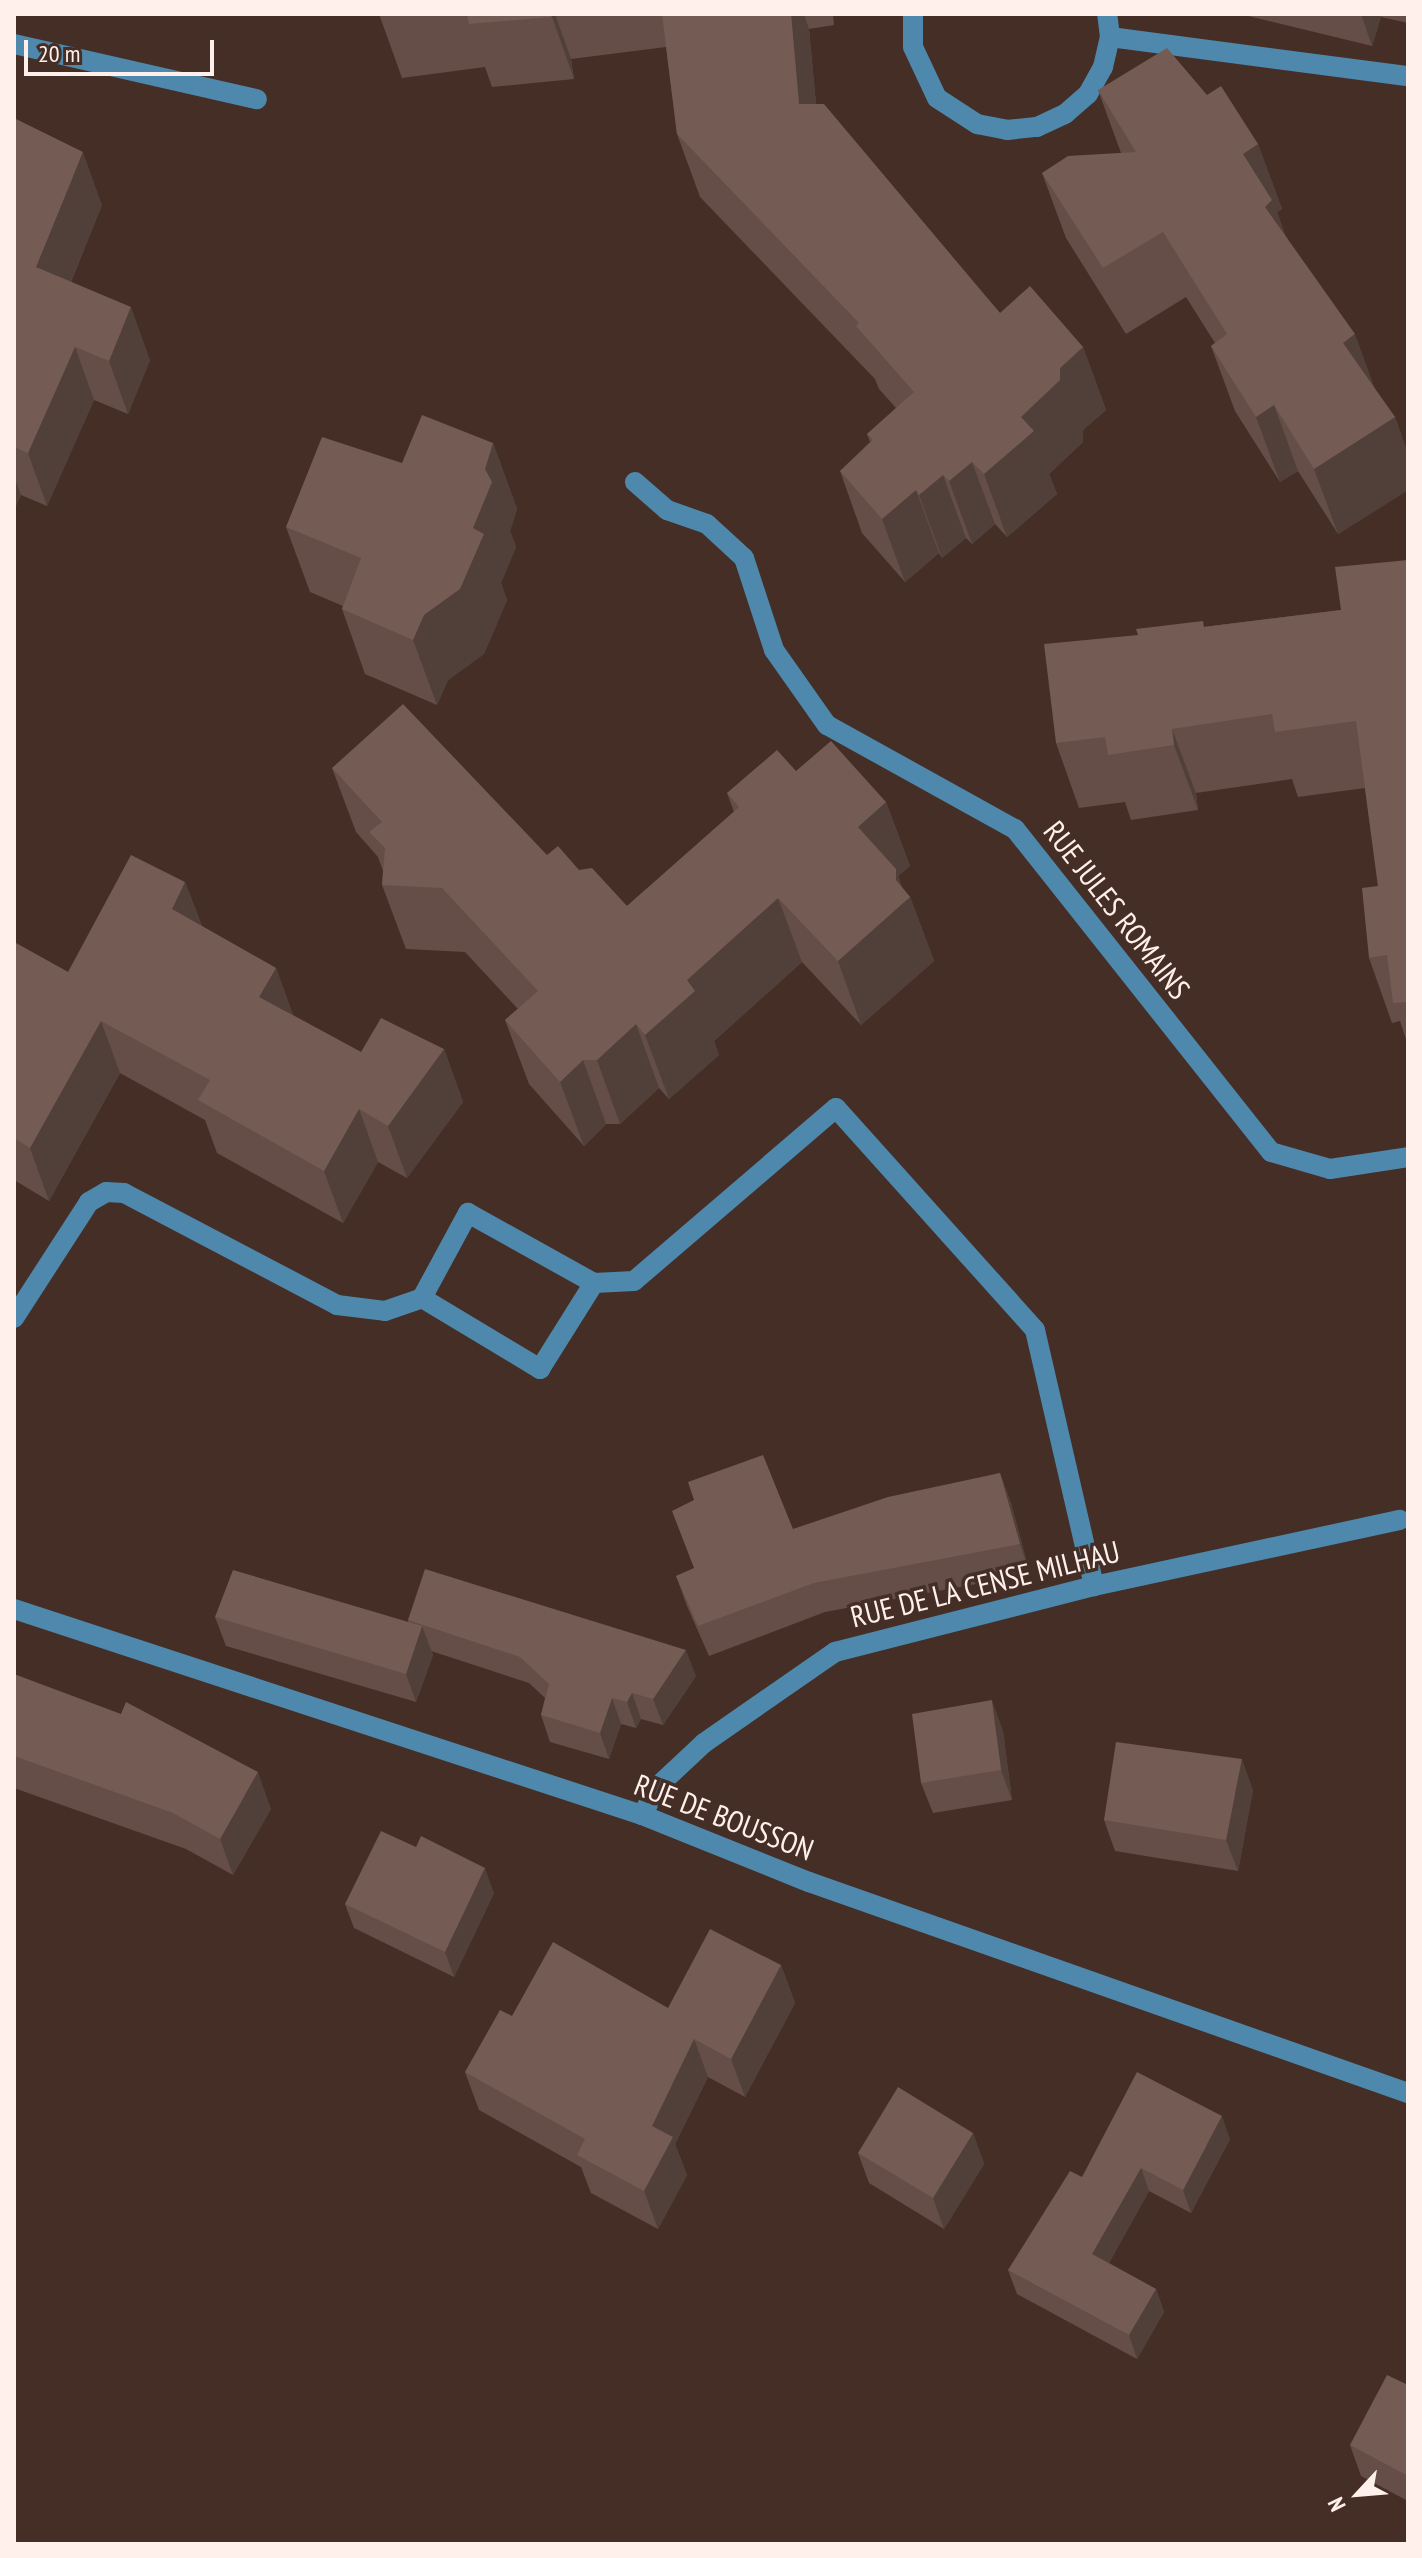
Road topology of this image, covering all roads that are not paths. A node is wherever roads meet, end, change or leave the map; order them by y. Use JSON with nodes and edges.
{"nodes":[{"id":1,"x":913,"y":14,"type":"edge"},
{"id":2,"x":1107,"y":14,"type":"edge"},
{"id":3,"x":1110,"y":37,"type":"junction"},
{"id":4,"x":14,"y":44,"type":"edge"},
{"id":5,"x":1408,"y":76,"type":"edge"},
{"id":6,"x":257,"y":99,"type":"dead end"},
{"id":7,"x":635,"y":482,"type":"dead end"},
{"id":8,"x":1408,"y":1157,"type":"edge"},
{"id":9,"x":594,"y":1283,"type":"junction"},
{"id":10,"x":422,"y":1298,"type":"junction"},
{"id":11,"x":14,"y":1318,"type":"edge"},
{"id":12,"x":1400,"y":1520,"type":"dead end"},
{"id":13,"x":1094,"y":1586,"type":"junction"},
{"id":14,"x":14,"y":1609,"type":"edge"},
{"id":15,"x":642,"y":1815,"type":"junction"},
{"id":16,"x":1408,"y":2093,"type":"edge"}],
"edges":[{"from":1,"to":3,"type":"street"},
{"from":2,"to":3,"type":"street"},
{"from":3,"to":5,"type":"street"},
{"from":4,"to":6,"type":"street"},
{"from":7,"to":8,"type":"street","name":"RUE JULES ROMAINS"},
{"from":9,"to":10,"type":"street"},
{"from":9,"to":10,"type":"street"},
{"from":9,"to":13,"type":"street"},
{"from":10,"to":11,"type":"street"},
{"from":12,"to":13,"type":"street","name":"RUE DE LA CENSE MILHAU"},
{"from":13,"to":15,"type":"street","name":"RUE DE LA CENSE MILHAU"},
{"from":14,"to":15,"type":"street","name":"RUE DE BOUSSON"},
{"from":15,"to":16,"type":"street","name":"RUE DE BOUSSON"}]}
